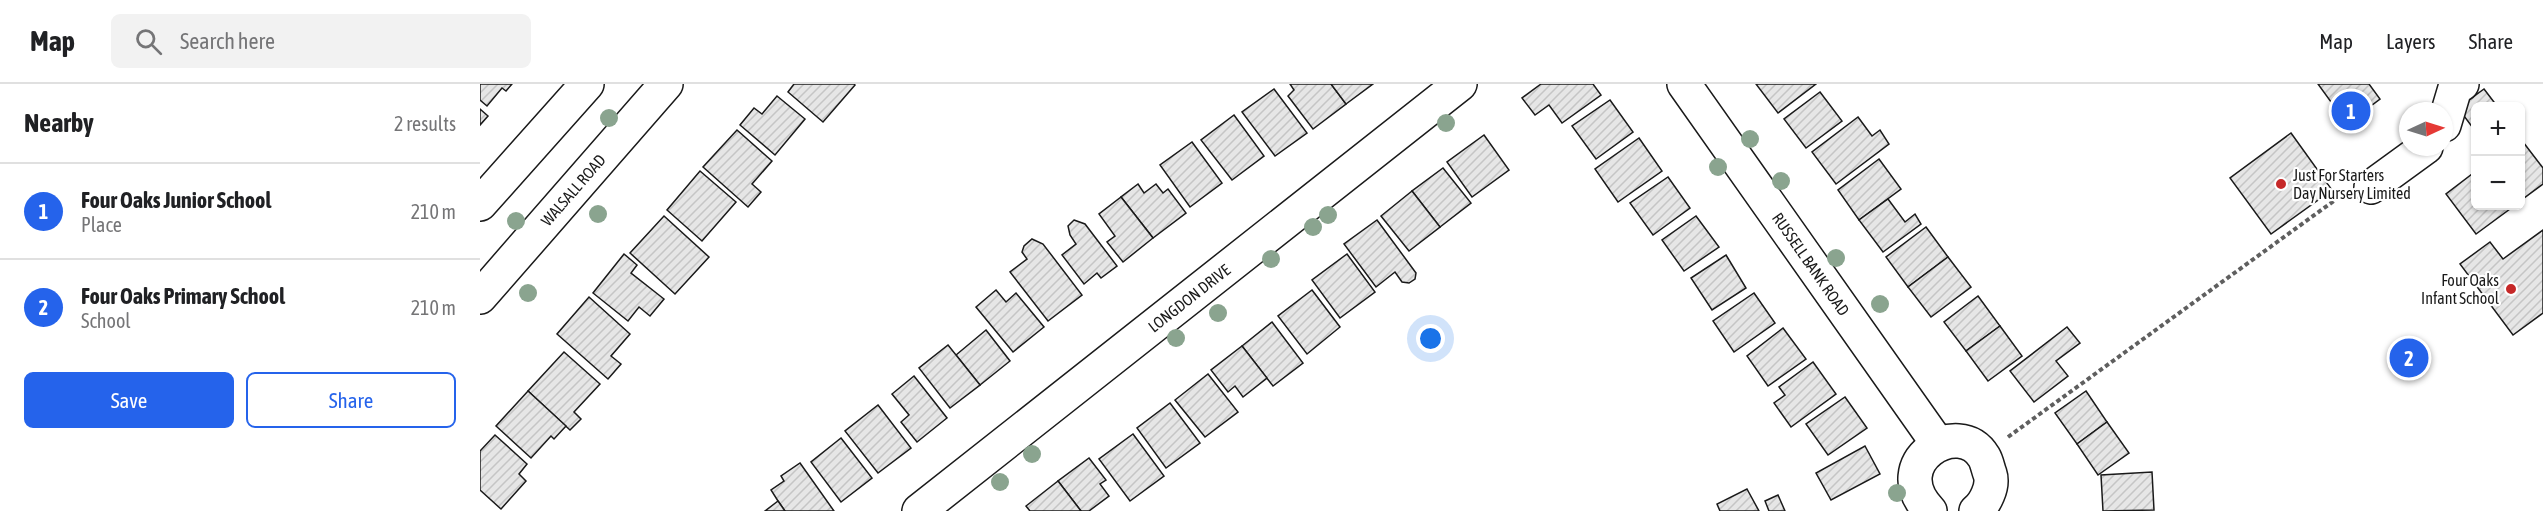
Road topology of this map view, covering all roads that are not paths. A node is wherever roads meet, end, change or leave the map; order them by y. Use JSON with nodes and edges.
{"nodes":[{"id":1,"x":587,"y":84,"type":"edge"},
{"id":2,"x":666,"y":84,"type":"edge"},
{"id":3,"x":1460,"y":84,"type":"edge"},
{"id":4,"x":1684,"y":84,"type":"edge"},
{"id":5,"x":2462,"y":84,"type":"edge"},
{"id":6,"x":2451,"y":102,"type":"edge"},
{"id":7,"x":2414,"y":156,"type":"edge"},
{"id":8,"x":2371,"y":187,"type":"road end"},
{"id":9,"x":480,"y":204,"type":"edge"},
{"id":10,"x":480,"y":297,"type":"edge"},
{"id":11,"x":1938,"y":444,"type":"junction"},
{"id":12,"x":919,"y":511,"type":"edge"},
{"id":13,"x":1927,"y":511,"type":"edge"},
{"id":14,"x":1976,"y":511,"type":"edge"}],
"edges":[{"from":1,"to":9,"type":"street"},
{"from":2,"to":10,"type":"street","name":"WALSALL ROAD"},
{"from":3,"to":12,"type":"street","name":"LONGDON DRIVE"},
{"from":4,"to":11,"type":"street","name":"RUSSELL BANK ROAD"},
{"from":5,"to":6,"type":"street"},
{"from":7,"to":8,"type":"street"},
{"from":11,"to":13,"type":"street"},
{"from":11,"to":14,"type":"street"}]}
